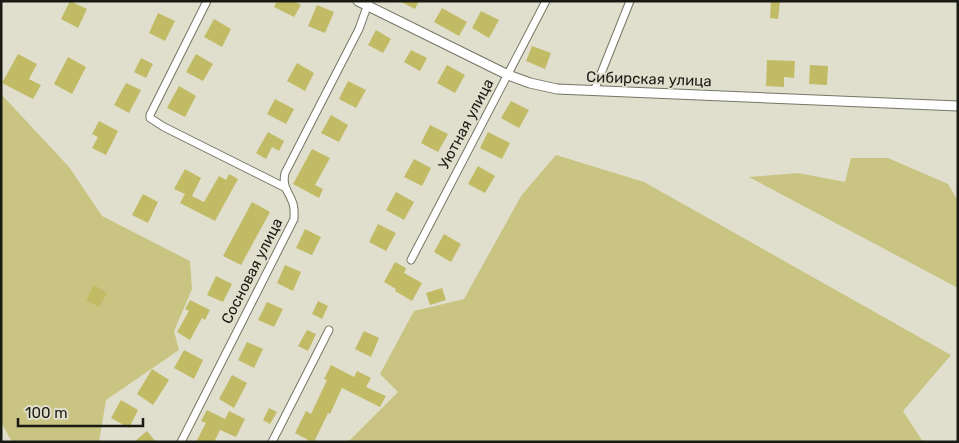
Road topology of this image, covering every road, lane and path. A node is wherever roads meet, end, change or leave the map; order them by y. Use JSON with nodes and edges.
{"nodes":[{"id":1,"x":207,"y":1,"type":"edge"},
{"id":2,"x":546,"y":1,"type":"edge"},
{"id":3,"x":630,"y":1,"type":"edge"},
{"id":4,"x":365,"y":3,"type":"edge"},
{"id":5,"x":508,"y":75,"type":"junction"},
{"id":6,"x":594,"y":91,"type":"junction"},
{"id":7,"x":958,"y":106,"type":"edge"},
{"id":8,"x":284,"y":187,"type":"junction"},
{"id":9,"x":411,"y":260,"type":"dead end"},
{"id":10,"x":329,"y":330,"type":"dead end"},
{"id":11,"x":181,"y":442,"type":"edge"},
{"id":12,"x":272,"y":442,"type":"edge"}],
"edges":[{"from":1,"to":8,"type":"street"},
{"from":2,"to":5,"type":"street","name":"Уютная улица"},
{"from":3,"to":6,"type":"street"},
{"from":4,"to":5,"type":"street","name":"Сибирская улица"},
{"from":4,"to":8,"type":"street"},
{"from":5,"to":6,"type":"street","name":"Сибирская улица"},
{"from":5,"to":9,"type":"street","name":"Уютная улица"},
{"from":6,"to":7,"type":"street","name":"Сибирская улица"},
{"from":8,"to":11,"type":"street","name":"Сосновая улица"},
{"from":10,"to":12,"type":"street"}]}
